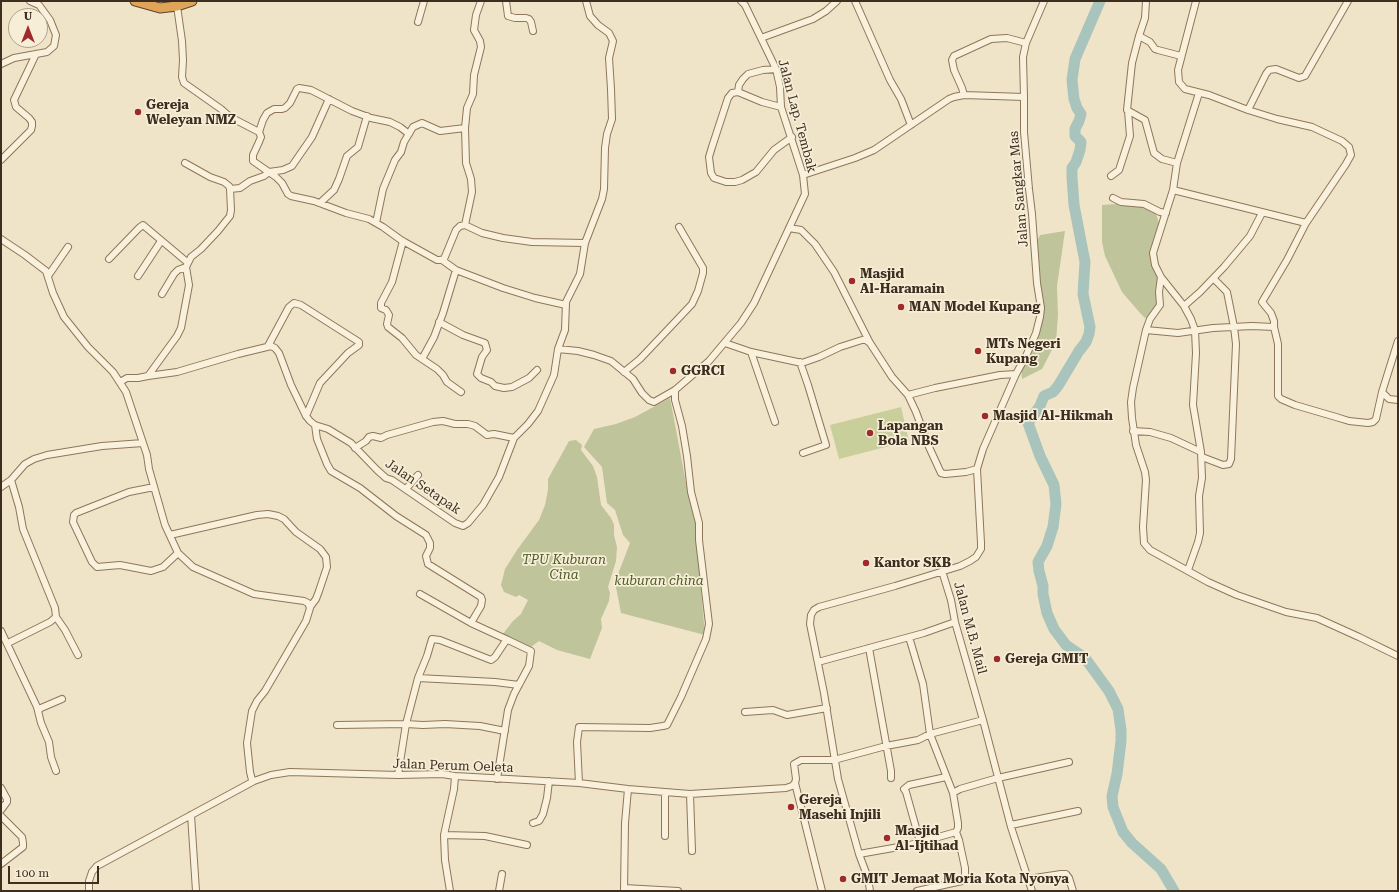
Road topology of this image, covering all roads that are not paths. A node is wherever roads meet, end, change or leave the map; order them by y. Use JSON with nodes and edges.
{"nodes":[{"id":1,"x":30,"y":1,"type":"edge"},
{"id":2,"x":135,"y":1,"type":"edge"},
{"id":3,"x":192,"y":1,"type":"edge"},
{"id":4,"x":424,"y":1,"type":"edge"},
{"id":5,"x":481,"y":1,"type":"edge"},
{"id":6,"x":506,"y":1,"type":"edge"},
{"id":7,"x":586,"y":1,"type":"edge"},
{"id":8,"x":837,"y":1,"type":"edge"},
{"id":9,"x":855,"y":1,"type":"edge"},
{"id":10,"x":1044,"y":1,"type":"edge"},
{"id":11,"x":1146,"y":1,"type":"edge"},
{"id":12,"x":1196,"y":1,"type":"edge"},
{"id":13,"x":1348,"y":1,"type":"edge"},
{"id":14,"x":743,"y":2,"type":"edge"},
{"id":15,"x":177,"y":6,"type":"junction"},
{"id":16,"x":418,"y":22,"type":"dead end"},
{"id":17,"x":533,"y":31,"type":"dead end"},
{"id":18,"x":1139,"y":36,"type":"junction"},
{"id":19,"x":761,"y":38,"type":"junction"},
{"id":20,"x":1026,"y":43,"type":"junction"},
{"id":21,"x":36,"y":54,"type":"junction"},
{"id":22,"x":1181,"y":56,"type":"junction"},
{"id":23,"x":1,"y":64,"type":"edge"},
{"id":24,"x":776,"y":70,"type":"junction"},
{"id":25,"x":738,"y":92,"type":"junction"},
{"id":26,"x":1199,"y":93,"type":"junction"},
{"id":27,"x":964,"y":95,"type":"junction"},
{"id":28,"x":1024,"y":97,"type":"junction"},
{"id":29,"x":329,"y":99,"type":"junction"},
{"id":30,"x":781,"y":107,"type":"junction"},
{"id":31,"x":1248,"y":110,"type":"junction"},
{"id":32,"x":1128,"y":111,"type":"junction"},
{"id":33,"x":367,"y":116,"type":"junction"},
{"id":34,"x":911,"y":125,"type":"junction"},
{"id":35,"x":464,"y":128,"type":"junction"},
{"id":36,"x":259,"y":132,"type":"junction"},
{"id":37,"x":409,"y":134,"type":"junction"},
{"id":38,"x":792,"y":137,"type":"junction"},
{"id":39,"x":1,"y":160,"type":"edge"},
{"id":40,"x":185,"y":163,"type":"dead end"},
{"id":41,"x":1178,"y":163,"type":"junction"},
{"id":42,"x":269,"y":172,"type":"junction"},
{"id":43,"x":803,"y":175,"type":"junction"},
{"id":44,"x":1111,"y":176,"type":"dead end"},
{"id":45,"x":230,"y":189,"type":"junction"},
{"id":46,"x":1173,"y":190,"type":"junction"},
{"id":47,"x":1113,"y":198,"type":"dead end"},
{"id":48,"x":320,"y":203,"type":"junction"},
{"id":49,"x":1166,"y":213,"type":"junction"},
{"id":50,"x":1262,"y":213,"type":"junction"},
{"id":51,"x":376,"y":223,"type":"junction"},
{"id":52,"x":1306,"y":223,"type":"junction"},
{"id":53,"x":465,"y":225,"type":"junction"},
{"id":54,"x":679,"y":227,"type":"dead end"},
{"id":55,"x":789,"y":228,"type":"junction"},
{"id":56,"x":1,"y":239,"type":"edge"},
{"id":57,"x":161,"y":241,"type":"junction"},
{"id":58,"x":403,"y":241,"type":"junction"},
{"id":59,"x":586,"y":243,"type":"junction"},
{"id":60,"x":68,"y":247,"type":"dead end"},
{"id":61,"x":109,"y":259,"type":"dead end"},
{"id":62,"x":442,"y":260,"type":"junction"},
{"id":63,"x":187,"y":265,"type":"junction"},
{"id":64,"x":456,"y":270,"type":"junction"},
{"id":65,"x":48,"y":276,"type":"junction"},
{"id":66,"x":138,"y":276,"type":"dead end"},
{"id":67,"x":1161,"y":277,"type":"junction"},
{"id":68,"x":1214,"y":279,"type":"junction"},
{"id":69,"x":162,"y":294,"type":"dead end"},
{"id":70,"x":566,"y":305,"type":"junction"},
{"id":71,"x":1184,"y":306,"type":"junction"},
{"id":72,"x":439,"y":322,"type":"junction"},
{"id":73,"x":1234,"y":327,"type":"junction"},
{"id":74,"x":1274,"y":327,"type":"junction"},
{"id":75,"x":1146,"y":330,"type":"junction"},
{"id":76,"x":1195,"y":330,"type":"junction"},
{"id":77,"x":1398,"y":341,"type":"edge"},
{"id":78,"x":725,"y":343,"type":"junction"},
{"id":79,"x":870,"y":343,"type":"junction"},
{"id":80,"x":268,"y":346,"type":"junction"},
{"id":81,"x":558,"y":349,"type":"junction"},
{"id":82,"x":751,"y":352,"type":"junction"},
{"id":83,"x":422,"y":358,"type":"junction"},
{"id":84,"x":800,"y":362,"type":"junction"},
{"id":85,"x":537,"y":370,"type":"dead end"},
{"id":86,"x":624,"y":372,"type":"junction"},
{"id":87,"x":1016,"y":374,"type":"junction"},
{"id":88,"x":148,"y":376,"type":"junction"},
{"id":89,"x":120,"y":382,"type":"junction"},
{"id":90,"x":675,"y":390,"type":"junction"},
{"id":91,"x":461,"y":392,"type":"dead end"},
{"id":92,"x":1382,"y":392,"type":"junction"},
{"id":93,"x":908,"y":395,"type":"junction"},
{"id":94,"x":1398,"y":400,"type":"edge"},
{"id":95,"x":306,"y":416,"type":"junction"},
{"id":96,"x":775,"y":422,"type":"dead end"},
{"id":97,"x":315,"y":425,"type":"junction"},
{"id":98,"x":1133,"y":431,"type":"junction"},
{"id":99,"x":514,"y":438,"type":"junction"},
{"id":100,"x":143,"y":443,"type":"junction"},
{"id":101,"x":355,"y":448,"type":"junction"},
{"id":102,"x":803,"y":453,"type":"dead end"},
{"id":103,"x":1201,"y":455,"type":"junction"},
{"id":104,"x":976,"y":469,"type":"junction"},
{"id":105,"x":418,"y":475,"type":"dead end"},
{"id":106,"x":11,"y":480,"type":"junction"},
{"id":107,"x":1,"y":487,"type":"edge"},
{"id":108,"x":154,"y":487,"type":"junction"},
{"id":109,"x":406,"y":489,"type":"junction"},
{"id":110,"x":170,"y":536,"type":"junction"},
{"id":111,"x":178,"y":553,"type":"junction"},
{"id":112,"x":1188,"y":570,"type":"junction"},
{"id":113,"x":942,"y":571,"type":"junction"},
{"id":114,"x":420,"y":594,"type":"dead end"},
{"id":115,"x":310,"y":607,"type":"junction"},
{"id":116,"x":56,"y":617,"type":"junction"},
{"id":117,"x":955,"y":622,"type":"junction"},
{"id":118,"x":472,"y":623,"type":"junction"},
{"id":119,"x":1,"y":630,"type":"edge"},
{"id":120,"x":909,"y":637,"type":"junction"},
{"id":121,"x":508,"y":640,"type":"junction"},
{"id":122,"x":8,"y":643,"type":"junction"},
{"id":123,"x":869,"y":648,"type":"junction"},
{"id":124,"x":78,"y":655,"type":"dead end"},
{"id":125,"x":1398,"y":656,"type":"edge"},
{"id":126,"x":818,"y":662,"type":"junction"},
{"id":127,"x":418,"y":678,"type":"junction"},
{"id":128,"x":519,"y":685,"type":"junction"},
{"id":129,"x":62,"y":699,"type":"dead end"},
{"id":130,"x":827,"y":708,"type":"junction"},
{"id":131,"x":38,"y":711,"type":"junction"},
{"id":132,"x":745,"y":712,"type":"dead end"},
{"id":133,"x":983,"y":720,"type":"junction"},
{"id":134,"x":406,"y":724,"type":"junction"},
{"id":135,"x":337,"y":725,"type":"dead end"},
{"id":136,"x":505,"y":731,"type":"junction"},
{"id":137,"x":930,"y":734,"type":"junction"},
{"id":138,"x":886,"y":746,"type":"junction"},
{"id":139,"x":834,"y":760,"type":"junction"},
{"id":140,"x":1069,"y":762,"type":"dead end"},
{"id":141,"x":56,"y":771,"type":"dead end"},
{"id":142,"x":398,"y":775,"type":"junction"},
{"id":143,"x":455,"y":776,"type":"junction"},
{"id":144,"x":946,"y":777,"type":"junction"},
{"id":145,"x":891,"y":778,"type":"dead end"},
{"id":146,"x":998,"y":778,"type":"junction"},
{"id":147,"x":498,"y":779,"type":"junction"},
{"id":148,"x":254,"y":781,"type":"junction"},
{"id":149,"x":549,"y":781,"type":"junction"},
{"id":150,"x":579,"y":783,"type":"junction"},
{"id":151,"x":795,"y":783,"type":"junction"},
{"id":152,"x":1,"y":788,"type":"edge"},
{"id":153,"x":628,"y":789,"type":"junction"},
{"id":154,"x":665,"y":792,"type":"junction"},
{"id":155,"x":953,"y":793,"type":"junction"},
{"id":156,"x":690,"y":794,"type":"junction"},
{"id":157,"x":1,"y":810,"type":"edge"},
{"id":158,"x":1078,"y":811,"type":"dead end"},
{"id":159,"x":191,"y":815,"type":"junction"},
{"id":160,"x":1,"y":816,"type":"edge"},
{"id":161,"x":533,"y":823,"type":"dead end"},
{"id":162,"x":1011,"y":825,"type":"junction"},
{"id":163,"x":956,"y":832,"type":"junction"},
{"id":164,"x":444,"y":835,"type":"junction"},
{"id":165,"x":665,"y":836,"type":"dead end"},
{"id":166,"x":920,"y":842,"type":"junction"},
{"id":167,"x":527,"y":845,"type":"dead end"},
{"id":168,"x":692,"y":851,"type":"dead end"},
{"id":169,"x":859,"y":854,"type":"junction"},
{"id":170,"x":1,"y":864,"type":"edge"},
{"id":171,"x":502,"y":874,"type":"dead end"},
{"id":172,"x":1028,"y":879,"type":"junction"},
{"id":173,"x":450,"y":890,"type":"edge"},
{"id":174,"x":624,"y":890,"type":"edge"},
{"id":175,"x":89,"y":891,"type":"edge"},
{"id":176,"x":196,"y":891,"type":"edge"},
{"id":177,"x":443,"y":891,"type":"edge"},
{"id":178,"x":499,"y":891,"type":"edge"},
{"id":179,"x":678,"y":891,"type":"edge"},
{"id":180,"x":822,"y":891,"type":"edge"},
{"id":181,"x":870,"y":891,"type":"edge"},
{"id":182,"x":917,"y":891,"type":"edge"},
{"id":183,"x":1032,"y":891,"type":"edge"},
{"id":184,"x":1073,"y":891,"type":"edge"}],
"edges":[{"from":1,"to":21,"type":"street"},
{"from":2,"to":15,"type":"highway"},
{"from":3,"to":15,"type":"highway"},
{"from":4,"to":16,"type":"street"},
{"from":5,"to":35,"type":"street"},
{"from":6,"to":17,"type":"street"},
{"from":7,"to":59,"type":"street","name":"Jalan Setapak"},
{"from":8,"to":19,"type":"street"},
{"from":9,"to":34,"type":"street"},
{"from":10,"to":20,"type":"street","name":"Jalan Sangkar Mas"},
{"from":11,"to":18,"type":"street"},
{"from":12,"to":22,"type":"street"},
{"from":13,"to":31,"type":"street"},
{"from":14,"to":19,"type":"street","name":"Jalan Lap. Tembak"},
{"from":15,"to":36,"type":"street"},
{"from":18,"to":22,"type":"street"},
{"from":18,"to":32,"type":"street"},
{"from":19,"to":24,"type":"street","name":"Jalan Lap. Tembak"},
{"from":20,"to":27,"type":"street"},
{"from":20,"to":28,"type":"street","name":"Jalan Sangkar Mas"},
{"from":21,"to":23,"type":"street"},
{"from":21,"to":39,"type":"street"},
{"from":22,"to":26,"type":"street"},
{"from":24,"to":25,"type":"street"},
{"from":24,"to":30,"type":"street","name":"Jalan Lap. Tembak"},
{"from":25,"to":30,"type":"street"},
{"from":25,"to":38,"type":"street"},
{"from":26,"to":31,"type":"street"},
{"from":26,"to":41,"type":"street"},
{"from":27,"to":28,"type":"street"},
{"from":27,"to":34,"type":"street"},
{"from":28,"to":87,"type":"street","name":"Jalan Sangkar Mas"},
{"from":29,"to":33,"type":"street"},
{"from":29,"to":36,"type":"street"},
{"from":29,"to":42,"type":"street"},
{"from":30,"to":38,"type":"street","name":"Jalan Lap. Tembak"},
{"from":31,"to":52,"type":"street"},
{"from":32,"to":41,"type":"street"},
{"from":32,"to":44,"type":"street"},
{"from":33,"to":37,"type":"street"},
{"from":33,"to":48,"type":"street"},
{"from":34,"to":43,"type":"street"},
{"from":35,"to":37,"type":"street"},
{"from":35,"to":53,"type":"street"},
{"from":36,"to":42,"type":"street"},
{"from":37,"to":51,"type":"street"},
{"from":38,"to":43,"type":"street","name":"Jalan Lap. Tembak"},
{"from":40,"to":45,"type":"street"},
{"from":41,"to":46,"type":"street"},
{"from":42,"to":45,"type":"street"},
{"from":42,"to":48,"type":"street"},
{"from":43,"to":55,"type":"street","name":"Jalan Lap. Tembak"},
{"from":45,"to":63,"type":"street"},
{"from":46,"to":49,"type":"street"},
{"from":46,"to":50,"type":"street"},
{"from":47,"to":49,"type":"street"},
{"from":48,"to":51,"type":"street"},
{"from":49,"to":67,"type":"street"},
{"from":50,"to":52,"type":"street"},
{"from":50,"to":68,"type":"street"},
{"from":51,"to":58,"type":"street"},
{"from":52,"to":74,"type":"street"},
{"from":53,"to":59,"type":"street"},
{"from":53,"to":62,"type":"street"},
{"from":54,"to":86,"type":"street"},
{"from":55,"to":78,"type":"street","name":"Jalan Lap. Tembak"},
{"from":55,"to":79,"type":"street"},
{"from":56,"to":65,"type":"street"},
{"from":57,"to":61,"type":"street"},
{"from":57,"to":63,"type":"street"},
{"from":57,"to":66,"type":"street"},
{"from":58,"to":62,"type":"street"},
{"from":58,"to":83,"type":"street"},
{"from":59,"to":70,"type":"street","name":"Jalan Setapak"},
{"from":60,"to":65,"type":"street"},
{"from":62,"to":64,"type":"street"},
{"from":63,"to":69,"type":"street"},
{"from":63,"to":88,"type":"street"},
{"from":64,"to":70,"type":"street"},
{"from":64,"to":72,"type":"street"},
{"from":65,"to":89,"type":"street"},
{"from":67,"to":71,"type":"street"},
{"from":67,"to":75,"type":"street"},
{"from":68,"to":71,"type":"street"},
{"from":68,"to":73,"type":"street"},
{"from":70,"to":81,"type":"street","name":"Jalan Setapak"},
{"from":71,"to":76,"type":"street"},
{"from":72,"to":83,"type":"street"},
{"from":72,"to":85,"type":"street"},
{"from":73,"to":74,"type":"street"},
{"from":73,"to":76,"type":"street"},
{"from":73,"to":103,"type":"street"},
{"from":74,"to":92,"type":"street"},
{"from":75,"to":76,"type":"street"},
{"from":75,"to":98,"type":"street"},
{"from":76,"to":103,"type":"street"},
{"from":77,"to":92,"type":"street"},
{"from":78,"to":82,"type":"street"},
{"from":78,"to":90,"type":"street","name":"Jalan Lap. Tembak"},
{"from":79,"to":84,"type":"street"},
{"from":79,"to":93,"type":"street"},
{"from":80,"to":88,"type":"street"},
{"from":80,"to":95,"type":"street","name":"Jalan Setapak"},
{"from":80,"to":95,"type":"street"},
{"from":81,"to":86,"type":"street"},
{"from":81,"to":99,"type":"street","name":"Jalan Setapak"},
{"from":82,"to":84,"type":"street"},
{"from":82,"to":96,"type":"street"},
{"from":83,"to":91,"type":"street"},
{"from":84,"to":102,"type":"street"},
{"from":86,"to":90,"type":"street","name":"Jalan Lap. Tembak"},
{"from":87,"to":93,"type":"street"},
{"from":87,"to":104,"type":"street","name":"Jalan Sangkar Mas"},
{"from":88,"to":89,"type":"street"},
{"from":89,"to":100,"type":"street"},
{"from":90,"to":150,"type":"street"},
{"from":92,"to":94,"type":"street"},
{"from":93,"to":104,"type":"street"},
{"from":95,"to":97,"type":"street","name":"Jalan Setapak"},
{"from":97,"to":101,"type":"street","name":"Jalan Setapak"},
{"from":97,"to":118,"type":"street"},
{"from":98,"to":103,"type":"street"},
{"from":98,"to":112,"type":"street"},
{"from":99,"to":101,"type":"street"},
{"from":99,"to":109,"type":"street","name":"Jalan Setapak"},
{"from":100,"to":106,"type":"street"},
{"from":100,"to":108,"type":"street"},
{"from":101,"to":109,"type":"street","name":"Jalan Setapak"},
{"from":103,"to":112,"type":"street"},
{"from":104,"to":113,"type":"street"},
{"from":105,"to":109,"type":"street"},
{"from":106,"to":107,"type":"street"},
{"from":106,"to":116,"type":"street"},
{"from":108,"to":110,"type":"street"},
{"from":108,"to":111,"type":"street"},
{"from":110,"to":111,"type":"street"},
{"from":110,"to":115,"type":"street"},
{"from":111,"to":115,"type":"street"},
{"from":112,"to":125,"type":"street"},
{"from":113,"to":117,"type":"street","name":"Jalan M.B. Mail"},
{"from":113,"to":126,"type":"street","name":"Jalan M.B. Mail"},
{"from":114,"to":118,"type":"street"},
{"from":115,"to":148,"type":"street"},
{"from":116,"to":122,"type":"street"},
{"from":116,"to":124,"type":"street"},
{"from":117,"to":120,"type":"street"},
{"from":117,"to":133,"type":"street","name":"Jalan M.B. Mail"},
{"from":118,"to":121,"type":"street"},
{"from":119,"to":122,"type":"street"},
{"from":120,"to":123,"type":"street"},
{"from":120,"to":137,"type":"street"},
{"from":121,"to":127,"type":"street"},
{"from":121,"to":128,"type":"street"},
{"from":122,"to":131,"type":"street"},
{"from":123,"to":126,"type":"street"},
{"from":123,"to":138,"type":"street"},
{"from":126,"to":130,"type":"street","name":"Jalan M.B. Mail"},
{"from":127,"to":128,"type":"street"},
{"from":127,"to":134,"type":"street"},
{"from":128,"to":136,"type":"street"},
{"from":129,"to":131,"type":"street"},
{"from":130,"to":132,"type":"street"},
{"from":130,"to":139,"type":"street","name":"Jalan M.B. Mail"},
{"from":131,"to":141,"type":"street"},
{"from":133,"to":137,"type":"street"},
{"from":133,"to":146,"type":"street","name":"Jalan M.B. Mail"},
{"from":134,"to":135,"type":"street"},
{"from":134,"to":136,"type":"street"},
{"from":134,"to":142,"type":"street"},
{"from":136,"to":147,"type":"street"},
{"from":137,"to":138,"type":"street"},
{"from":137,"to":144,"type":"street"},
{"from":138,"to":139,"type":"street"},
{"from":138,"to":145,"type":"street"},
{"from":139,"to":151,"type":"street"},
{"from":139,"to":169,"type":"street","name":"Jalan M.B. Mail"},
{"from":140,"to":146,"type":"street"},
{"from":142,"to":143,"type":"street","name":"Jalan Perum Oeleta"},
{"from":142,"to":148,"type":"street","name":"Jalan Perum Oeleta"},
{"from":143,"to":147,"type":"street","name":"Jalan Perum Oeleta"},
{"from":143,"to":164,"type":"street"},
{"from":144,"to":155,"type":"street"},
{"from":144,"to":166,"type":"street"},
{"from":146,"to":155,"type":"street"},
{"from":146,"to":162,"type":"street","name":"Jalan M.B. Mail"},
{"from":147,"to":149,"type":"street","name":"Jalan Perum Oeleta"},
{"from":148,"to":159,"type":"street","name":"Jalan Perum Oeleta"},
{"from":149,"to":150,"type":"street","name":"Jalan Perum Oeleta"},
{"from":149,"to":161,"type":"street"},
{"from":150,"to":153,"type":"street","name":"Jalan Perum Oeleta"},
{"from":151,"to":156,"type":"street","name":"Jalan Perum Oeleta"},
{"from":151,"to":180,"type":"street"},
{"from":152,"to":157,"type":"street"},
{"from":153,"to":154,"type":"street","name":"Jalan Perum Oeleta"},
{"from":153,"to":174,"type":"street"},
{"from":154,"to":156,"type":"street","name":"Jalan Perum Oeleta"},
{"from":154,"to":165,"type":"street"},
{"from":155,"to":163,"type":"street"},
{"from":156,"to":168,"type":"street"},
{"from":158,"to":162,"type":"street"},
{"from":159,"to":175,"type":"street","name":"Jalan Perum Oeleta"},
{"from":159,"to":176,"type":"street"},
{"from":160,"to":170,"type":"street"},
{"from":162,"to":172,"type":"street","name":"Jalan M.B. Mail"},
{"from":163,"to":166,"type":"street"},
{"from":163,"to":182,"type":"street"},
{"from":164,"to":167,"type":"street"},
{"from":164,"to":173,"type":"street"},
{"from":166,"to":169,"type":"street"},
{"from":169,"to":181,"type":"street","name":"Jalan M.B. Mail"},
{"from":171,"to":178,"type":"street"},
{"from":172,"to":183,"type":"street","name":"Jalan M.B. Mail"},
{"from":172,"to":184,"type":"street"},
{"from":173,"to":177,"type":"street"},
{"from":174,"to":179,"type":"street"}]}
